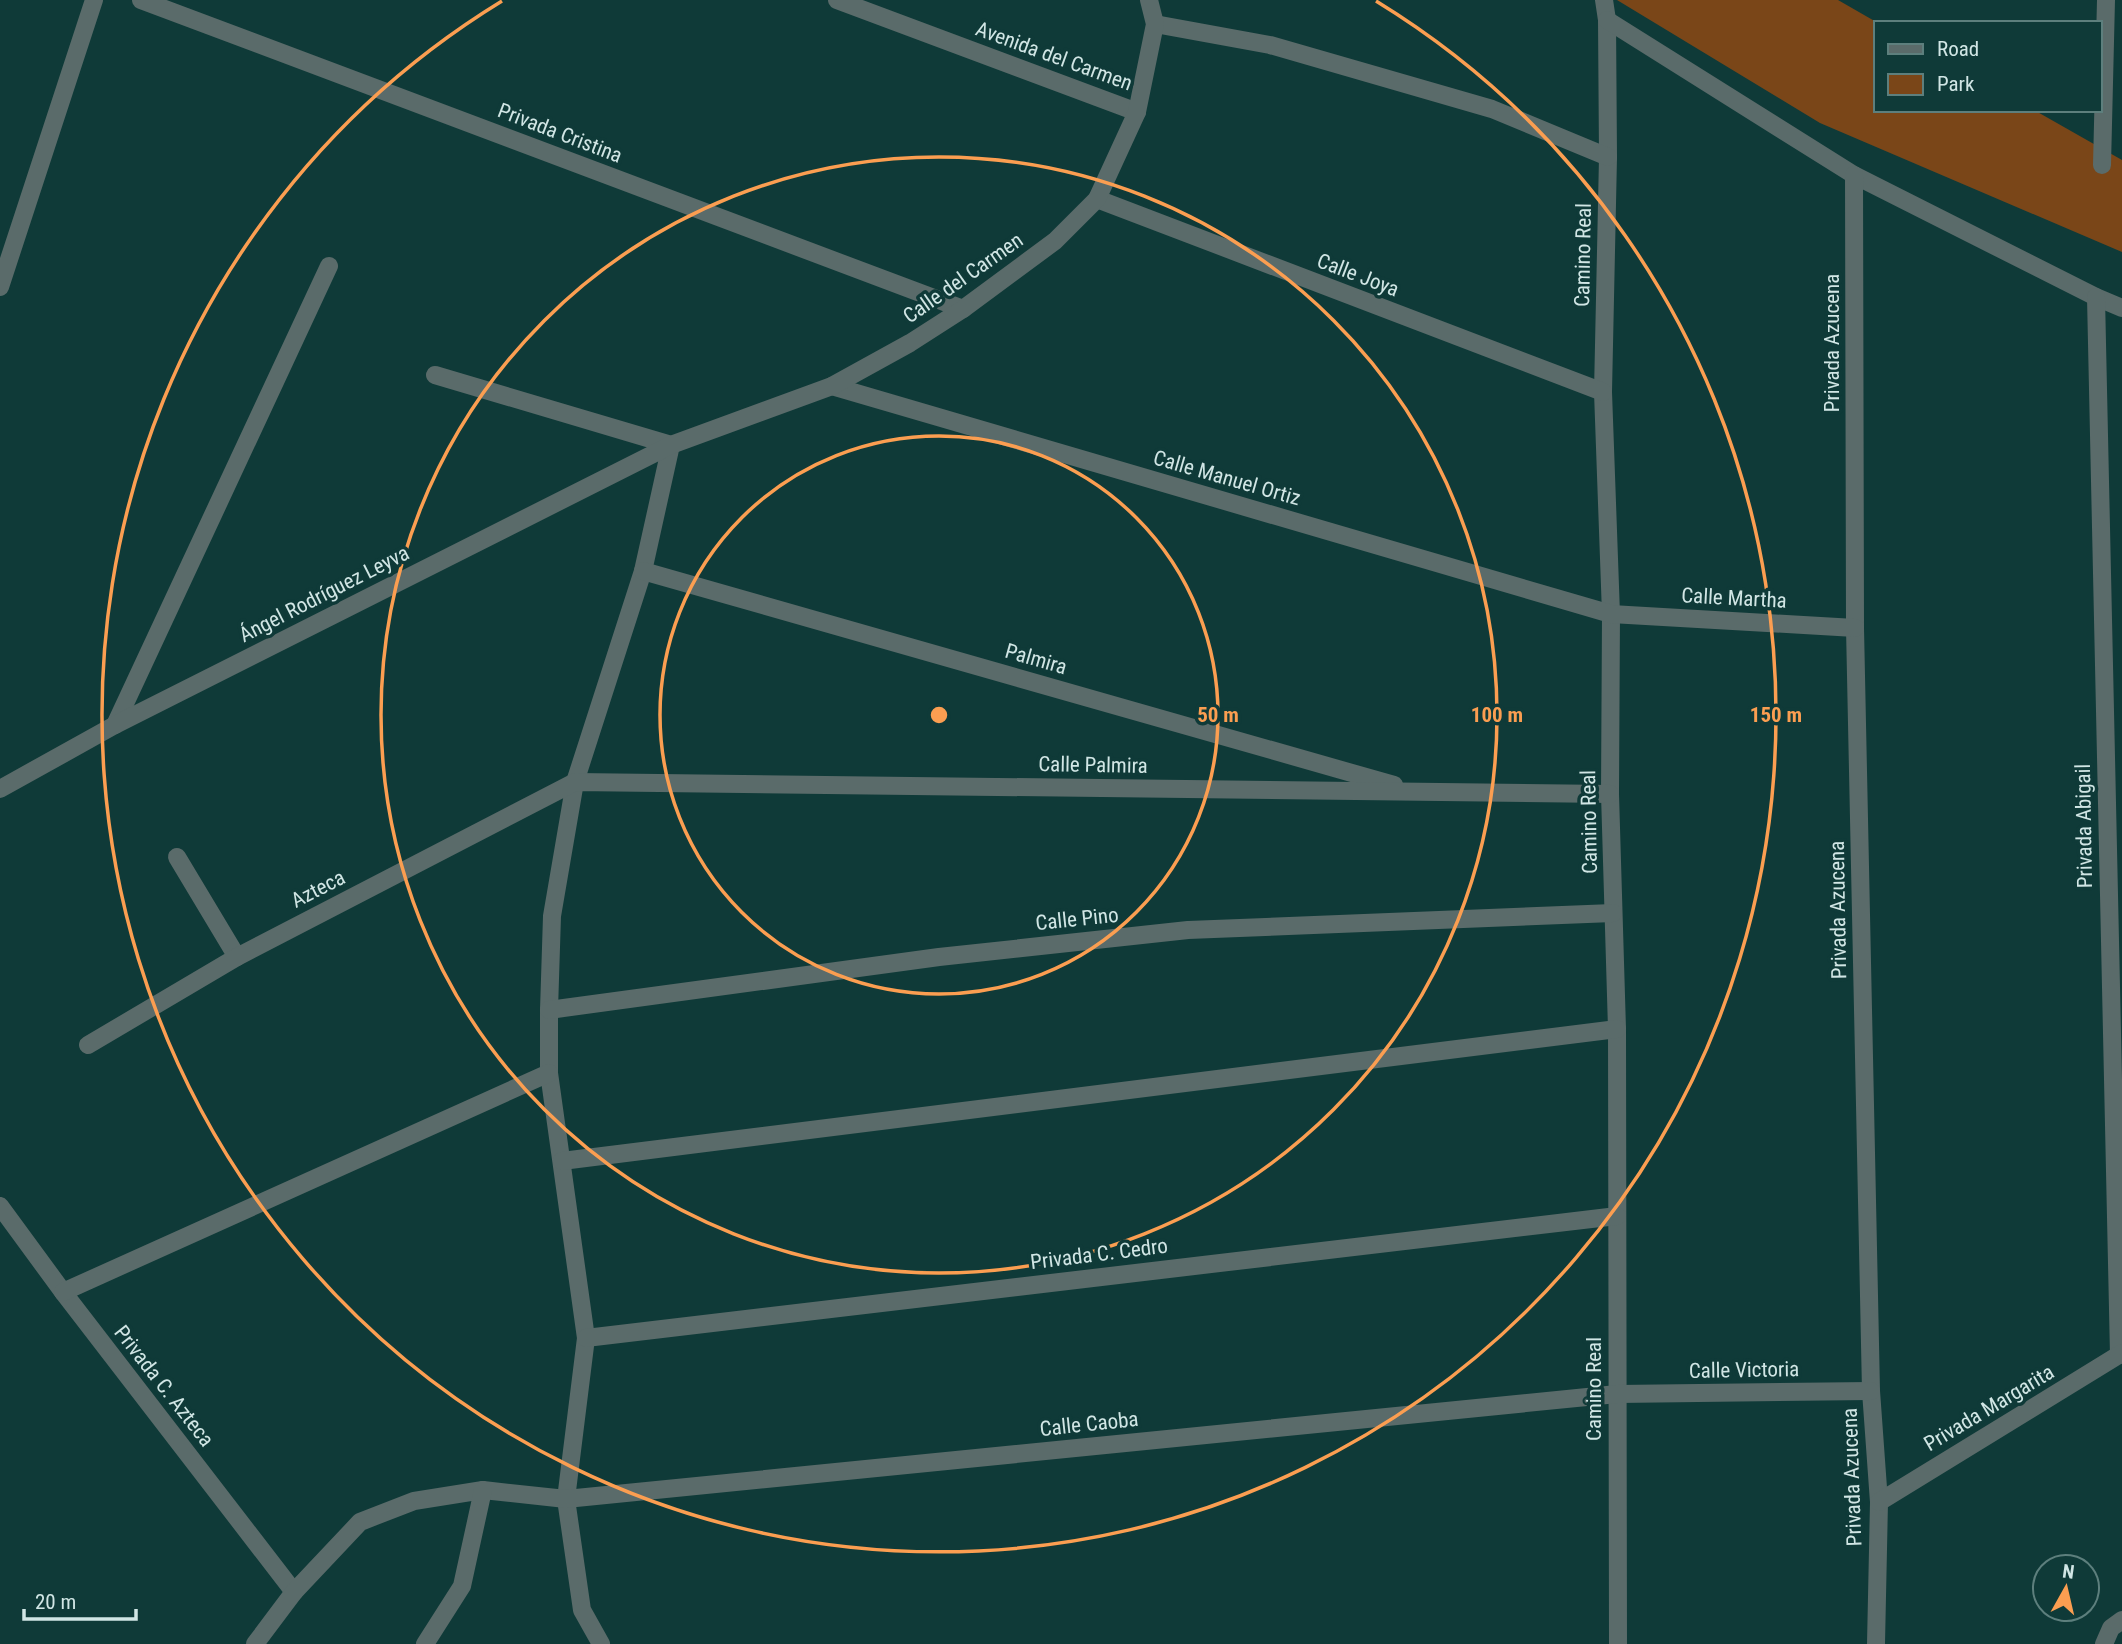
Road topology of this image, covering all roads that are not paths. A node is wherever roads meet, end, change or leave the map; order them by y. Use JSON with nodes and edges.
{"nodes":[{"id":1,"x":94,"y":0,"type":"edge"},
{"id":2,"x":141,"y":0,"type":"edge"},
{"id":3,"x":837,"y":0,"type":"edge"},
{"id":4,"x":1149,"y":0,"type":"edge"},
{"id":5,"x":1604,"y":0,"type":"edge"},
{"id":6,"x":2106,"y":0,"type":"edge"},
{"id":7,"x":1607,"y":20,"type":"junction"},
{"id":8,"x":1155,"y":24,"type":"junction"},
{"id":9,"x":1137,"y":111,"type":"junction"},
{"id":10,"x":1608,"y":157,"type":"junction"},
{"id":11,"x":2102,"y":165,"type":"dead end"},
{"id":12,"x":1854,"y":175,"type":"junction"},
{"id":13,"x":1097,"y":199,"type":"junction"},
{"id":14,"x":329,"y":266,"type":"dead end"},
{"id":15,"x":0,"y":286,"type":"edge"},
{"id":16,"x":2096,"y":297,"type":"junction"},
{"id":17,"x":2122,"y":308,"type":"edge"},
{"id":18,"x":963,"y":309,"type":"junction"},
{"id":19,"x":435,"y":375,"type":"dead end"},
{"id":20,"x":832,"y":386,"type":"junction"},
{"id":21,"x":1603,"y":392,"type":"junction"},
{"id":22,"x":671,"y":445,"type":"junction"},
{"id":23,"x":643,"y":571,"type":"junction"},
{"id":24,"x":1611,"y":614,"type":"junction"},
{"id":25,"x":1855,"y":628,"type":"junction"},
{"id":26,"x":115,"y":725,"type":"junction"},
{"id":27,"x":575,"y":782,"type":"junction"},
{"id":28,"x":0,"y":789,"type":"edge"},
{"id":29,"x":1416,"y":792,"type":"junction"},
{"id":30,"x":1610,"y":794,"type":"junction"},
{"id":31,"x":177,"y":857,"type":"dead end"},
{"id":32,"x":1614,"y":913,"type":"junction"},
{"id":33,"x":237,"y":957,"type":"junction"},
{"id":34,"x":548,"y":1010,"type":"junction"},
{"id":35,"x":1617,"y":1029,"type":"junction"},
{"id":36,"x":88,"y":1045,"type":"dead end"},
{"id":37,"x":549,"y":1073,"type":"junction"},
{"id":38,"x":562,"y":1161,"type":"junction"},
{"id":39,"x":0,"y":1206,"type":"edge"},
{"id":40,"x":1617,"y":1216,"type":"junction"},
{"id":41,"x":63,"y":1292,"type":"junction"},
{"id":42,"x":586,"y":1338,"type":"junction"},
{"id":43,"x":2120,"y":1354,"type":"edge"},
{"id":44,"x":1871,"y":1391,"type":"junction"},
{"id":45,"x":1617,"y":1394,"type":"junction"},
{"id":46,"x":483,"y":1490,"type":"junction"},
{"id":47,"x":566,"y":1499,"type":"junction"},
{"id":48,"x":1879,"y":1502,"type":"junction"},
{"id":49,"x":294,"y":1592,"type":"junction"},
{"id":50,"x":2122,"y":1620,"type":"edge"},
{"id":51,"x":255,"y":1644,"type":"edge"},
{"id":52,"x":425,"y":1644,"type":"edge"},
{"id":53,"x":601,"y":1644,"type":"edge"},
{"id":54,"x":1618,"y":1644,"type":"edge"},
{"id":55,"x":1876,"y":1644,"type":"edge"},
{"id":56,"x":2104,"y":1644,"type":"edge"}],
"edges":[{"from":1,"to":15,"type":"street"},
{"from":2,"to":18,"type":"street","name":"Privada Cristina"},
{"from":3,"to":9,"type":"street","name":"Avenida del Carmen"},
{"from":4,"to":8,"type":"street"},
{"from":5,"to":7,"type":"street","name":"Camino Real"},
{"from":6,"to":11,"type":"street"},
{"from":7,"to":10,"type":"street","name":"Camino Real"},
{"from":7,"to":12,"type":"street"},
{"from":8,"to":9,"type":"street","name":"Calle del Carmen"},
{"from":8,"to":10,"type":"street"},
{"from":9,"to":13,"type":"street","name":"Calle del Carmen"},
{"from":10,"to":21,"type":"street","name":"Camino Real"},
{"from":12,"to":16,"type":"street"},
{"from":12,"to":25,"type":"street","name":"Privada Azucena"},
{"from":13,"to":18,"type":"street","name":"Calle del Carmen"},
{"from":13,"to":21,"type":"street","name":"Calle Joya"},
{"from":14,"to":26,"type":"street"},
{"from":16,"to":17,"type":"street"},
{"from":16,"to":43,"type":"street","name":"Privada Abigail"},
{"from":18,"to":20,"type":"street","name":"Calle del Carmen"},
{"from":19,"to":22,"type":"street"},
{"from":20,"to":22,"type":"street","name":"Calle del Carmen"},
{"from":20,"to":24,"type":"street","name":"Calle Manuel Ortiz"},
{"from":21,"to":24,"type":"street","name":"Camino Real"},
{"from":22,"to":23,"type":"street"},
{"from":22,"to":26,"type":"street","name":"Ángel Rodríguez Leyva"},
{"from":23,"to":27,"type":"street"},
{"from":23,"to":29,"type":"street","name":"Palmira"},
{"from":24,"to":25,"type":"street","name":"Calle Martha"},
{"from":24,"to":30,"type":"street","name":"Camino Real"},
{"from":25,"to":44,"type":"street","name":"Privada Azucena"},
{"from":26,"to":28,"type":"street","name":"Ángel Rodríguez Leyva"},
{"from":27,"to":29,"type":"street","name":"Calle Palmira"},
{"from":27,"to":33,"type":"street","name":"Azteca"},
{"from":27,"to":34,"type":"street"},
{"from":29,"to":30,"type":"street","name":"Calle Palmira"},
{"from":30,"to":32,"type":"street","name":"Camino Real"},
{"from":31,"to":33,"type":"street"},
{"from":32,"to":34,"type":"street","name":"Calle Pino"},
{"from":32,"to":35,"type":"street","name":"Camino Real"},
{"from":33,"to":36,"type":"street","name":"Azteca"},
{"from":34,"to":37,"type":"street"},
{"from":35,"to":38,"type":"street"},
{"from":35,"to":40,"type":"street","name":"Camino Real"},
{"from":37,"to":38,"type":"street"},
{"from":37,"to":41,"type":"street"},
{"from":38,"to":42,"type":"street"},
{"from":39,"to":41,"type":"street","name":"Privada C. Azteca"},
{"from":40,"to":42,"type":"street","name":"Privada C. Cedro"},
{"from":40,"to":45,"type":"street","name":"Camino Real"},
{"from":41,"to":49,"type":"street","name":"Privada C. Azteca"},
{"from":42,"to":47,"type":"street"},
{"from":43,"to":48,"type":"street","name":"Privada Margarita"},
{"from":44,"to":45,"type":"street","name":"Calle Victoria"},
{"from":44,"to":48,"type":"street","name":"Privada Azucena"},
{"from":45,"to":47,"type":"street","name":"Calle Caoba"},
{"from":45,"to":54,"type":"street","name":"Camino Real"},
{"from":46,"to":47,"type":"street","name":"Calle Caoba"},
{"from":46,"to":49,"type":"street","name":"Calle Caoba"},
{"from":46,"to":52,"type":"street"},
{"from":47,"to":53,"type":"street"},
{"from":48,"to":55,"type":"street","name":"Privada Azucena"},
{"from":49,"to":51,"type":"street","name":"Calle Caoba"},
{"from":50,"to":56,"type":"street"}]}
